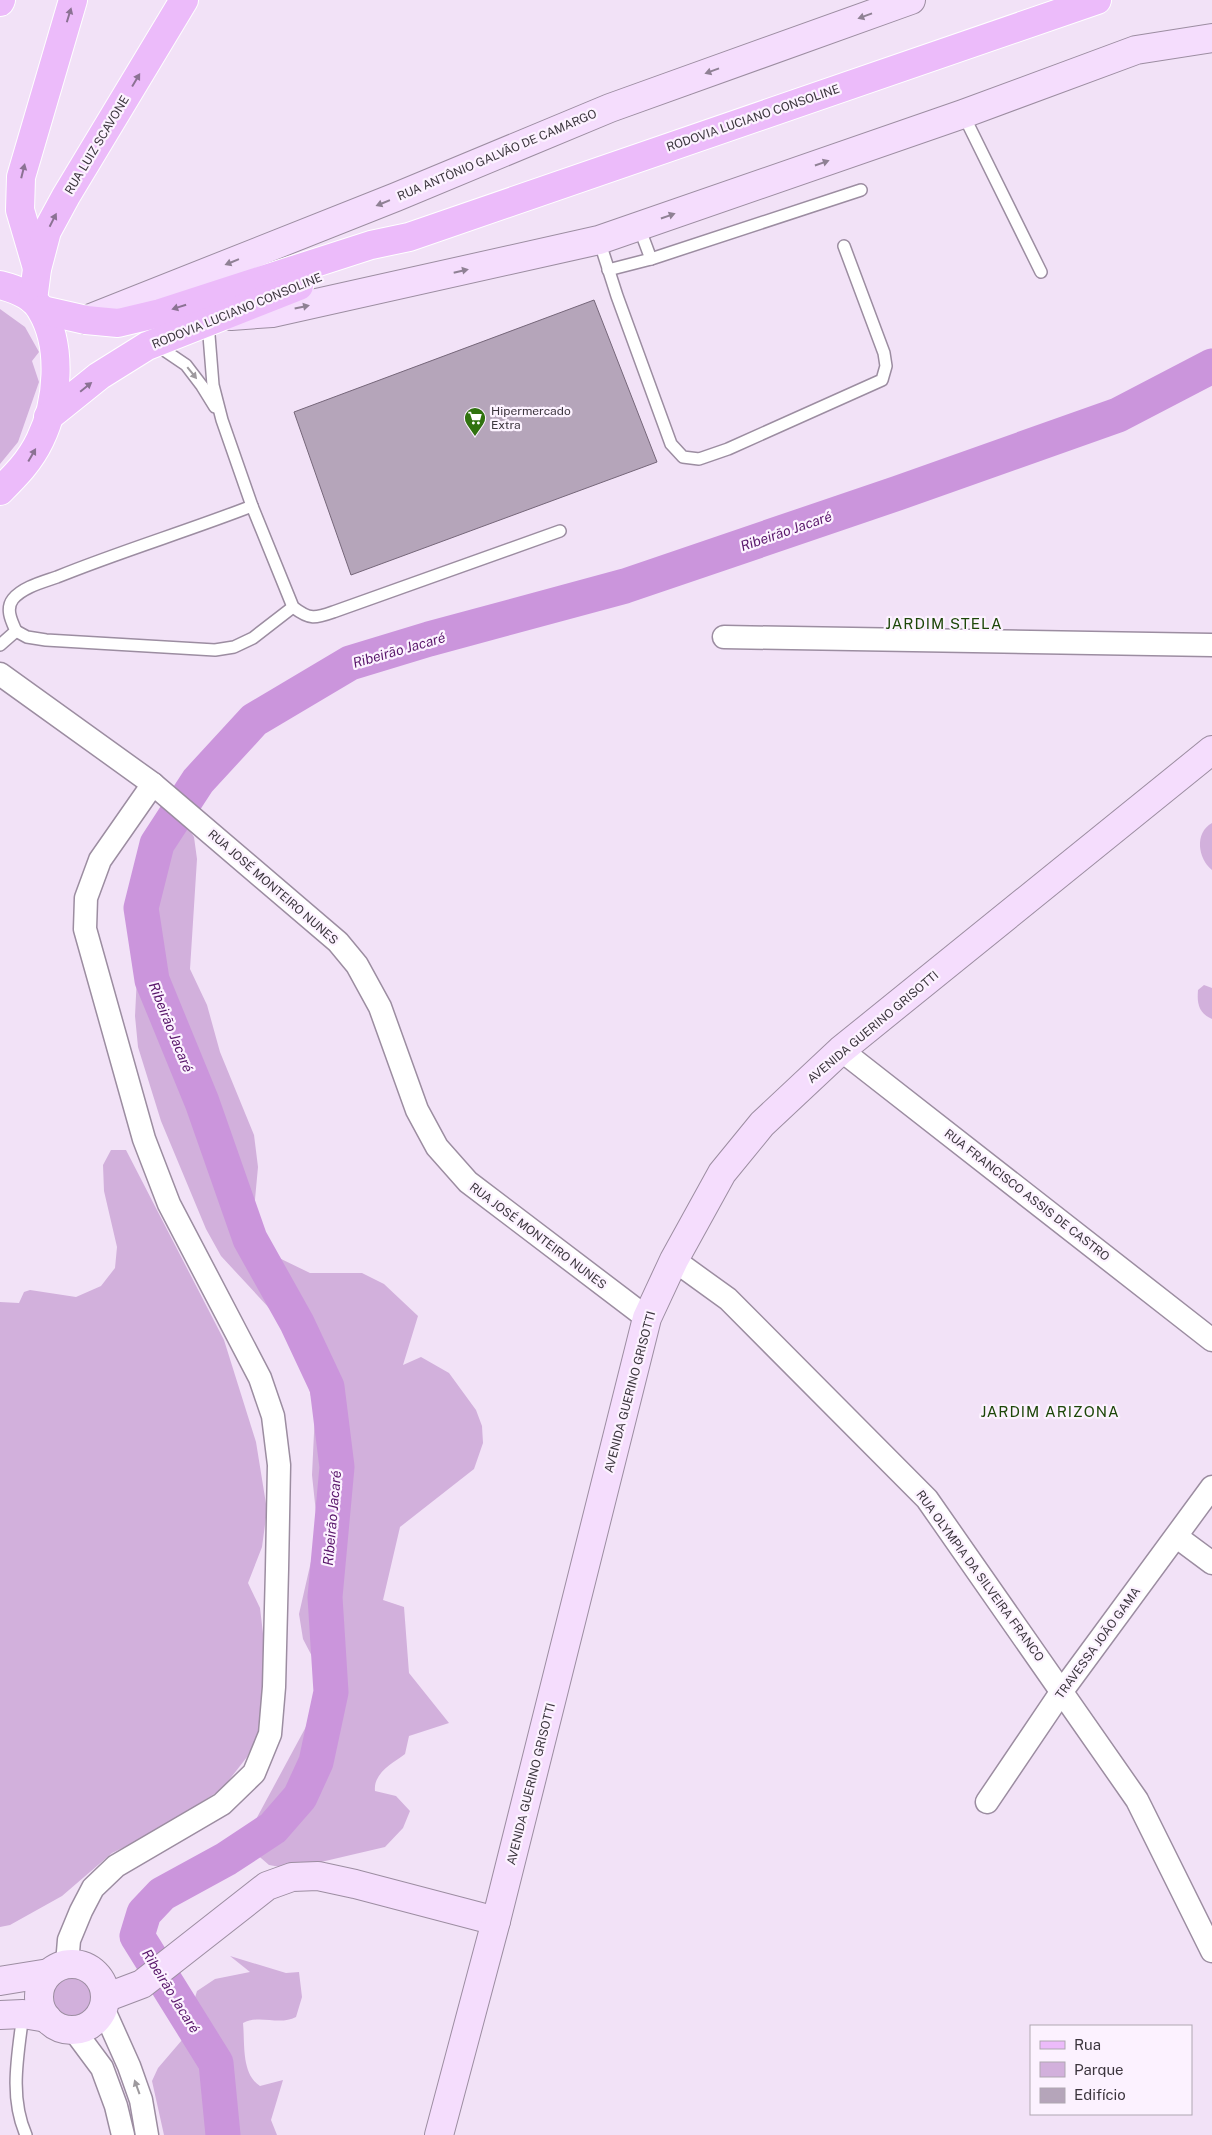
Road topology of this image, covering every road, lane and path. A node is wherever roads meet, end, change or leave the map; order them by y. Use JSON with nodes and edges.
{"nodes":[{"id":1,"x":74,"y":0,"type":"edge"},
{"id":2,"x":184,"y":0,"type":"edge"},
{"id":3,"x":911,"y":0,"type":"edge"},
{"id":4,"x":1097,"y":0,"type":"edge"},
{"id":5,"x":1212,"y":38,"type":"edge"},
{"id":6,"x":963,"y":114,"type":"junction"},
{"id":7,"x":861,"y":190,"type":"dead end"},
{"id":8,"x":639,"y":227,"type":"junction"},
{"id":9,"x":410,"y":237,"type":"junction"},
{"id":10,"x":599,"y":240,"type":"junction"},
{"id":11,"x":844,"y":246,"type":"dead end"},
{"id":12,"x":651,"y":259,"type":"junction"},
{"id":13,"x":37,"y":269,"type":"junction"},
{"id":14,"x":608,"y":270,"type":"junction"},
{"id":15,"x":1040,"y":272,"type":"dead end"},
{"id":16,"x":0,"y":285,"type":"edge"},
{"id":17,"x":38,"y":306,"type":"junction"},
{"id":18,"x":86,"y":320,"type":"junction"},
{"id":19,"x":213,"y":320,"type":"junction"},
{"id":20,"x":154,"y":343,"type":"junction"},
{"id":21,"x":48,"y":417,"type":"junction"},
{"id":22,"x":222,"y":420,"type":"junction"},
{"id":23,"x":0,"y":491,"type":"edge"},
{"id":24,"x":252,"y":506,"type":"junction"},
{"id":25,"x":560,"y":531,"type":"dead end"},
{"id":26,"x":293,"y":607,"type":"junction"},
{"id":27,"x":16,"y":631,"type":"junction"},
{"id":28,"x":724,"y":637,"type":"dead end"},
{"id":29,"x":0,"y":645,"type":"edge"},
{"id":30,"x":1212,"y":645,"type":"edge"},
{"id":31,"x":0,"y":674,"type":"edge"},
{"id":32,"x":1212,"y":750,"type":"edge"},
{"id":33,"x":153,"y":784,"type":"junction"},
{"id":34,"x":841,"y":1050,"type":"junction"},
{"id":35,"x":674,"y":1260,"type":"junction"},
{"id":36,"x":647,"y":1318,"type":"junction"},
{"id":37,"x":1212,"y":1340,"type":"edge"},
{"id":38,"x":1212,"y":1487,"type":"edge"},
{"id":39,"x":1177,"y":1537,"type":"junction"},
{"id":40,"x":1212,"y":1564,"type":"edge"},
{"id":41,"x":1062,"y":1691,"type":"junction"},
{"id":42,"x":987,"y":1802,"type":"dead end"},
{"id":43,"x":496,"y":1921,"type":"junction"},
{"id":44,"x":1212,"y":1952,"type":"edge"},
{"id":45,"x":58,"y":1969,"type":"junction"},
{"id":46,"x":0,"y":1981,"type":"edge"},
{"id":47,"x":104,"y":2003,"type":"junction"},
{"id":48,"x":23,"y":2016,"type":"edge"},
{"id":49,"x":73,"y":2029,"type":"junction"},
{"id":50,"x":26,"y":2135,"type":"edge"},
{"id":51,"x":123,"y":2135,"type":"edge"},
{"id":52,"x":147,"y":2135,"type":"edge"},
{"id":53,"x":439,"y":2135,"type":"edge"}],
"edges":[{"from":13,"to":1,"type":"main road","one_way":true},
{"from":13,"to":2,"type":"main road","name":"RUA LUIZ SCAVONE","one_way":true},
{"from":3,"to":18,"type":"main road","name":"RUA ANTÔNIO GALVÃO DE CAMARGO","one_way":true},
{"from":4,"to":9,"type":"main road","name":"RODOVIA LUCIANO CONSOLINE"},
{"from":5,"to":6,"type":"main road"},
{"from":8,"to":6,"type":"main road","one_way":true},
{"from":6,"to":15,"type":"lane"},
{"from":7,"to":12,"type":"lane"},
{"from":8,"to":10,"type":"main road"},
{"from":8,"to":12,"type":"lane"},
{"from":9,"to":18,"type":"main road","name":"RODOVIA LUCIANO CONSOLINE","one_way":true},
{"from":9,"to":19,"type":"main road","name":"RODOVIA LUCIANO CONSOLINE"},
{"from":10,"to":14,"type":"lane"},
{"from":19,"to":10,"type":"main road","one_way":true},
{"from":11,"to":14,"type":"lane"},
{"from":12,"to":14,"type":"lane"},
{"from":13,"to":17,"type":"main road","name":"RUA LUIZ SCAVONE"},
{"from":16,"to":17,"type":"main road","name":"RODOVIA LUCIANO CONSOLINE"},
{"from":17,"to":18,"type":"main road","name":"RODOVIA LUCIANO CONSOLINE"},
{"from":17,"to":21,"type":"main road"},
{"from":19,"to":20,"type":"main road","name":"RODOVIA LUCIANO CONSOLINE"},
{"from":19,"to":22,"type":"lane"},
{"from":21,"to":20,"type":"main road","name":"RODOVIA LUCIANO CONSOLINE","one_way":true},
{"from":20,"to":22,"type":"lane","one_way":true},
{"from":23,"to":21,"type":"main road","one_way":true},
{"from":22,"to":24,"type":"lane"},
{"from":24,"to":26,"type":"lane"},
{"from":24,"to":27,"type":"lane"},
{"from":25,"to":26,"type":"lane"},
{"from":26,"to":27,"type":"lane"},
{"from":27,"to":29,"type":"lane"},
{"from":28,"to":30,"type":"street"},
{"from":31,"to":33,"type":"street","name":"RUA JOSÉ MONTEIRO NUNES"},
{"from":32,"to":34,"type":"main road","name":"AVENIDA GUERINO GRISOTTI"},
{"from":33,"to":36,"type":"street","name":"RUA JOSÉ MONTEIRO NUNES"},
{"from":33,"to":45,"type":"street"},
{"from":34,"to":35,"type":"main road","name":"AVENIDA GUERINO GRISOTTI"},
{"from":34,"to":37,"type":"street","name":"RUA FRANCISCO ASSIS DE CASTRO"},
{"from":35,"to":36,"type":"main road","name":"AVENIDA GUERINO GRISOTTI"},
{"from":35,"to":41,"type":"street","name":"RUA OLYMPIA DA SILVEIRA FRANCO"},
{"from":36,"to":43,"type":"main road","name":"AVENIDA GUERINO GRISOTTI"},
{"from":38,"to":39,"type":"street","name":"TRAVESSA JOÃO GAMA"},
{"from":39,"to":40,"type":"street"},
{"from":39,"to":41,"type":"street","name":"TRAVESSA JOÃO GAMA"},
{"from":41,"to":42,"type":"street","name":"TRAVESSA JOÃO GAMA"},
{"from":41,"to":44,"type":"street","name":"RUA OLYMPIA DA SILVEIRA FRANCO"},
{"from":43,"to":47,"type":"main road"},
{"from":43,"to":53,"type":"main road","name":"AVENIDA GUERINO GRISOTTI"},
{"from":45,"to":46,"type":"main road"},
{"from":45,"to":47,"type":"main road"},
{"from":45,"to":48,"type":"main road"},
{"from":47,"to":49,"type":"main road"},
{"from":52,"to":47,"type":"street","one_way":true},
{"from":48,"to":49,"type":"main road"},
{"from":48,"to":50,"type":"lane"},
{"from":49,"to":51,"type":"street"}]}
